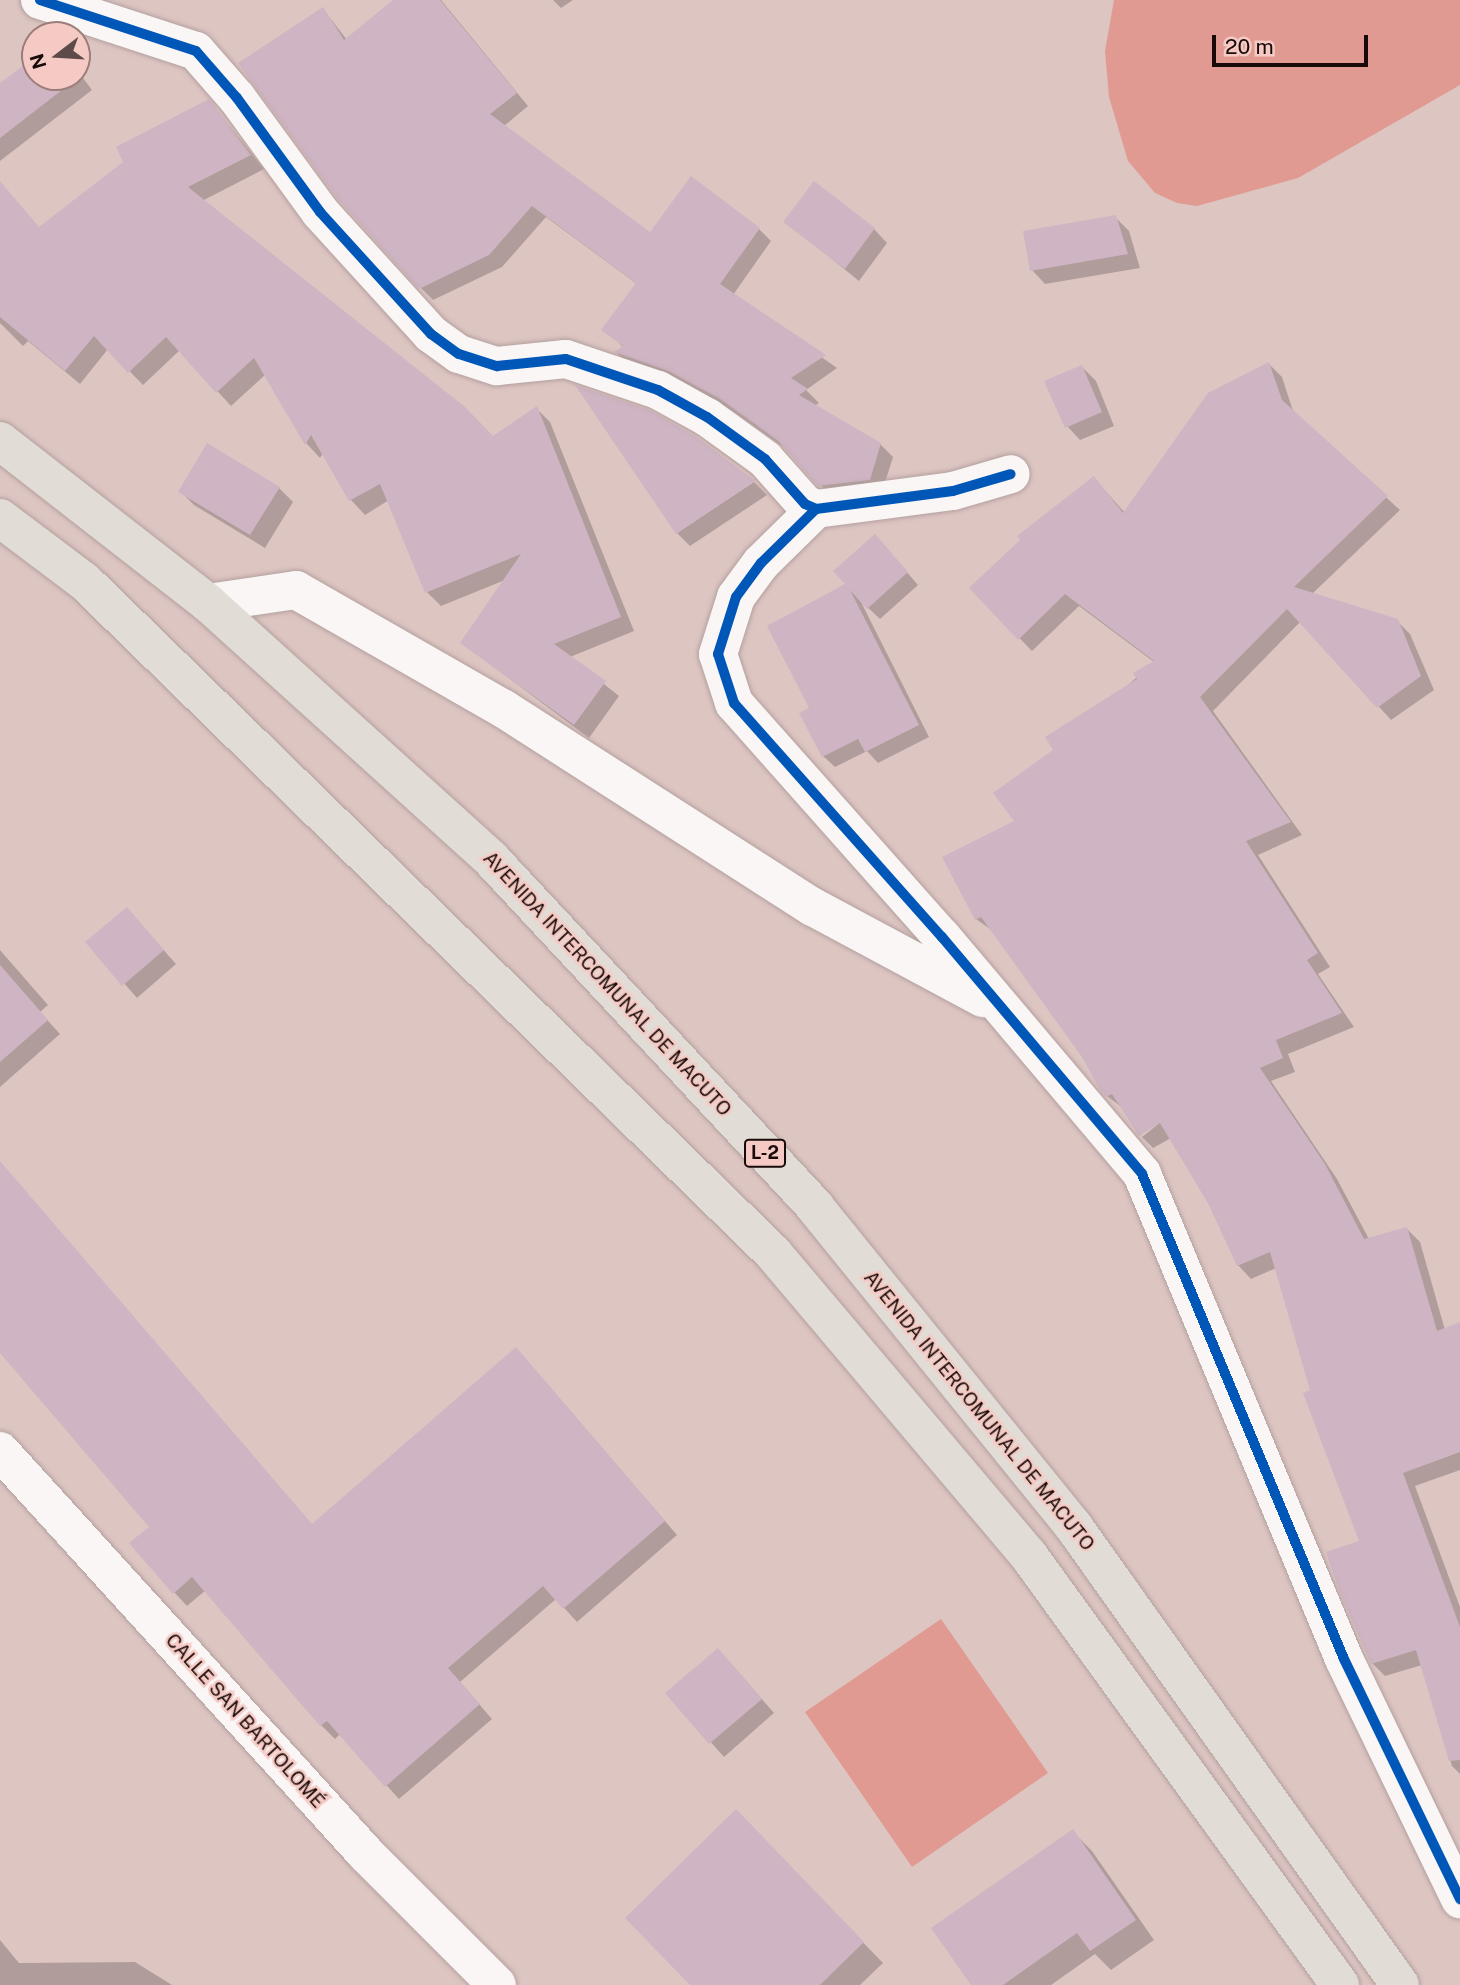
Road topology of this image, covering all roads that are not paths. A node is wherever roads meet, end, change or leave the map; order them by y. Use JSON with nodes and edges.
{"nodes":[{"id":1,"x":40,"y":0,"type":"edge"},
{"id":2,"x":0,"y":441,"type":"edge"},
{"id":3,"x":1011,"y":474,"type":"dead end"},
{"id":4,"x":816,"y":509,"type":"junction"},
{"id":5,"x":0,"y":517,"type":"edge"},
{"id":6,"x":208,"y":603,"type":"junction"},
{"id":7,"x":1000,"y":1007,"type":"junction"},
{"id":8,"x":0,"y":1451,"type":"edge"},
{"id":9,"x":1460,"y":1899,"type":"edge"},
{"id":10,"x":497,"y":1985,"type":"edge"},
{"id":11,"x":1339,"y":1985,"type":"edge"},
{"id":12,"x":1399,"y":1985,"type":"edge"}],
"edges":[{"from":1,"to":4,"type":"street"},
{"from":2,"to":6,"type":"main road","name":"AVENIDA INTERCOMUNAL DE MACUTO","number":"L-2"},
{"from":3,"to":4,"type":"street"},
{"from":4,"to":7,"type":"street"},
{"from":5,"to":11,"type":"main road"},
{"from":6,"to":7,"type":"street"},
{"from":6,"to":12,"type":"main road","name":"AVENIDA INTERCOMUNAL DE MACUTO","number":"L-2"},
{"from":7,"to":9,"type":"street"},
{"from":8,"to":10,"type":"street","name":"CALLE SAN BARTOLOMÉ"}]}
